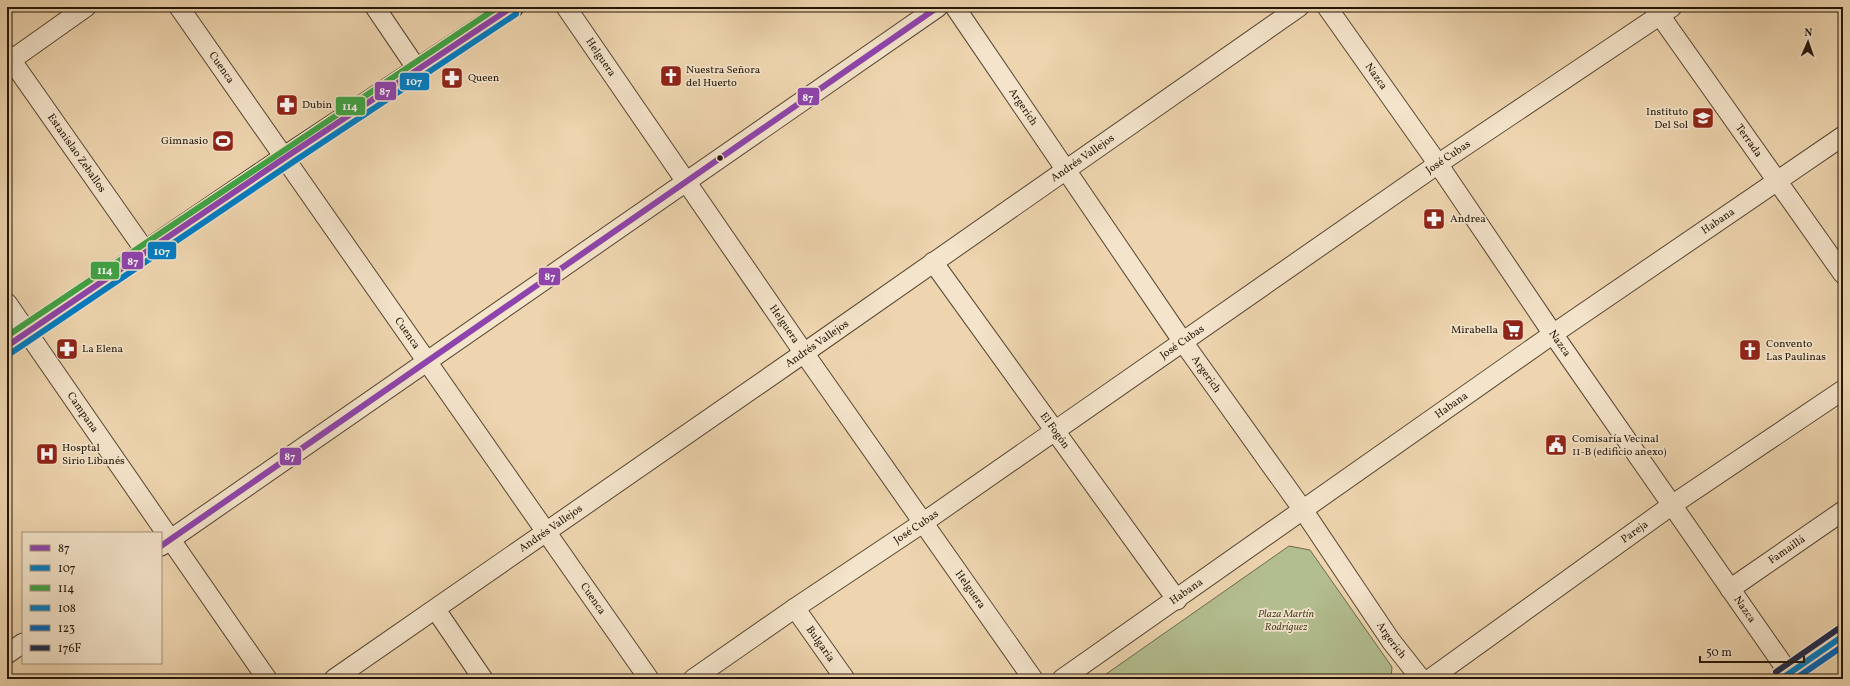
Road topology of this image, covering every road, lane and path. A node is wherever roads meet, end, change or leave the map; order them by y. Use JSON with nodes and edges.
{"nodes":[{"id":1,"x":86,"y":7,"type":"edge"},
{"id":2,"x":179,"y":7,"type":"edge"},
{"id":3,"x":374,"y":7,"type":"edge"},
{"id":4,"x":512,"y":7,"type":"edge"},
{"id":5,"x":566,"y":7,"type":"edge"},
{"id":6,"x":938,"y":7,"type":"edge"},
{"id":7,"x":955,"y":7,"type":"edge"},
{"id":8,"x":1299,"y":7,"type":"edge"},
{"id":9,"x":1327,"y":7,"type":"edge"},
{"id":10,"x":1662,"y":10,"type":"edge"},
{"id":11,"x":8,"y":59,"type":"edge"},
{"id":12,"x":418,"y":69,"type":"junction"},
{"id":13,"x":1843,"y":136,"type":"edge"},
{"id":14,"x":286,"y":157,"type":"junction"},
{"id":15,"x":1438,"y":164,"type":"junction"},
{"id":16,"x":1067,"y":170,"type":"junction"},
{"id":17,"x":687,"y":181,"type":"junction"},
{"id":18,"x":1779,"y":181,"type":"junction"},
{"id":19,"x":146,"y":252,"type":"junction"},
{"id":20,"x":933,"y":262,"type":"junction"},
{"id":21,"x":1843,"y":274,"type":"edge"},
{"id":22,"x":7,"y":303,"type":"edge"},
{"id":23,"x":27,"y":332,"type":"junction"},
{"id":24,"x":1553,"y":334,"type":"junction"},
{"id":25,"x":1183,"y":342,"type":"junction"},
{"id":26,"x":7,"y":346,"type":"edge"},
{"id":27,"x":804,"y":353,"type":"junction"},
{"id":28,"x":428,"y":361,"type":"junction"},
{"id":29,"x":1843,"y":390,"type":"edge"},
{"id":30,"x":1056,"y":431,"type":"junction"},
{"id":31,"x":1672,"y":505,"type":"junction"},
{"id":32,"x":1303,"y":510,"type":"junction"},
{"id":33,"x":1843,"y":511,"type":"edge"},
{"id":34,"x":924,"y":522,"type":"junction"},
{"id":35,"x":158,"y":532,"type":"edge"},
{"id":36,"x":545,"y":532,"type":"junction"},
{"id":37,"x":165,"y":543,"type":"edge"},
{"id":38,"x":1730,"y":589,"type":"junction"},
{"id":39,"x":1177,"y":600,"type":"junction"},
{"id":40,"x":795,"y":608,"type":"junction"},
{"id":41,"x":436,"y":610,"type":"junction"},
{"id":42,"x":1843,"y":636,"type":"edge"},
{"id":43,"x":22,"y":644,"type":"edge"},
{"id":44,"x":7,"y":654,"type":"edge"},
{"id":45,"x":1788,"y":677,"type":"edge"},
{"id":46,"x":267,"y":679,"type":"edge"},
{"id":47,"x":334,"y":679,"type":"edge"},
{"id":48,"x":483,"y":679,"type":"edge"},
{"id":49,"x":649,"y":679,"type":"edge"},
{"id":50,"x":693,"y":679,"type":"edge"},
{"id":51,"x":845,"y":679,"type":"edge"},
{"id":52,"x":1033,"y":679,"type":"edge"},
{"id":53,"x":1062,"y":679,"type":"edge"},
{"id":54,"x":1421,"y":679,"type":"edge"},
{"id":55,"x":1430,"y":679,"type":"edge"}],
"edges":[{"from":1,"to":11,"type":"street"},
{"from":2,"to":14,"type":"street","name":"Cuenca"},
{"from":3,"to":12,"type":"street"},
{"from":4,"to":12,"type":"main road"},
{"from":5,"to":17,"type":"street","name":"Helguera"},
{"from":6,"to":17,"type":"street"},
{"from":7,"to":16,"type":"street","name":"Argerich"},
{"from":8,"to":16,"type":"street","name":"Andrés Vallejos"},
{"from":9,"to":15,"type":"street","name":"Nazca"},
{"from":10,"to":15,"type":"street","name":"José Cubas"},
{"from":10,"to":18,"type":"street","name":"Terrada"},
{"from":11,"to":19,"type":"street","name":"Estanislao Zeballos"},
{"from":12,"to":14,"type":"main road"},
{"from":13,"to":18,"type":"street","name":"Habana"},
{"from":14,"to":19,"type":"main road"},
{"from":14,"to":28,"type":"street","name":"Cuenca"},
{"from":15,"to":24,"type":"street","name":"Nazca"},
{"from":15,"to":25,"type":"street","name":"José Cubas"},
{"from":16,"to":20,"type":"street","name":"Andrés Vallejos"},
{"from":16,"to":25,"type":"street","name":"Argerich"},
{"from":17,"to":27,"type":"street","name":"Helguera"},
{"from":17,"to":28,"type":"street"},
{"from":18,"to":21,"type":"street","name":"Terrada"},
{"from":18,"to":24,"type":"street","name":"Habana"},
{"from":19,"to":23,"type":"main road"},
{"from":20,"to":27,"type":"street","name":"Andrés Vallejos"},
{"from":20,"to":30,"type":"street","name":"El Fogón"},
{"from":22,"to":23,"type":"street","name":"Campana"},
{"from":23,"to":26,"type":"main road"},
{"from":23,"to":35,"type":"street","name":"Campana"},
{"from":24,"to":31,"type":"street","name":"Nazca"},
{"from":24,"to":32,"type":"street","name":"Habana"},
{"from":25,"to":30,"type":"street","name":"José Cubas"},
{"from":25,"to":32,"type":"street","name":"Argerich"},
{"from":27,"to":34,"type":"street","name":"Helguera"},
{"from":27,"to":36,"type":"street","name":"Andrés Vallejos"},
{"from":28,"to":36,"type":"street","name":"Cuenca"},
{"from":28,"to":37,"type":"street"},
{"from":29,"to":31,"type":"street","name":"Pareja"},
{"from":30,"to":34,"type":"street","name":"José Cubas"},
{"from":30,"to":39,"type":"street","name":"El Fogón"},
{"from":31,"to":38,"type":"street","name":"Nazca"},
{"from":31,"to":55,"type":"street","name":"Pareja"},
{"from":32,"to":39,"type":"street","name":"Habana"},
{"from":32,"to":54,"type":"street","name":"Argerich"},
{"from":33,"to":38,"type":"street","name":"Famaillá"},
{"from":34,"to":40,"type":"street","name":"José Cubas"},
{"from":34,"to":52,"type":"street","name":"Helguera"},
{"from":36,"to":41,"type":"street","name":"Andrés Vallejos"},
{"from":36,"to":49,"type":"street","name":"Cuenca"},
{"from":37,"to":46,"type":"street","name":"Campana"},
{"from":38,"to":45,"type":"street","name":"Nazca"},
{"from":39,"to":53,"type":"street","name":"Habana"},
{"from":40,"to":50,"type":"street","name":"José Cubas"},
{"from":40,"to":51,"type":"street","name":"Bulgaria"},
{"from":41,"to":47,"type":"street","name":"Andrés Vallejos"},
{"from":41,"to":48,"type":"street"},
{"from":42,"to":45,"type":"main road"},
{"from":43,"to":44,"type":"street"}]}
